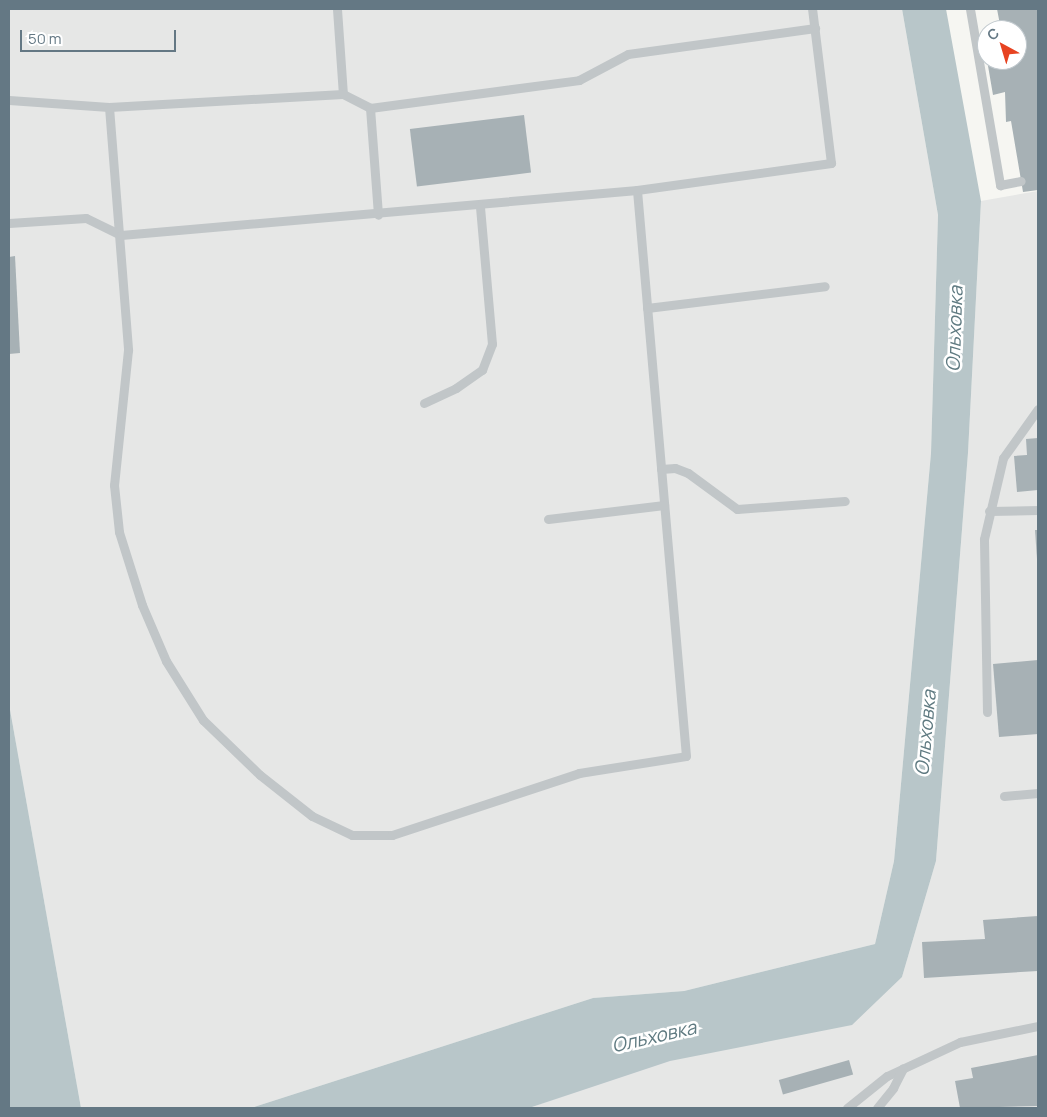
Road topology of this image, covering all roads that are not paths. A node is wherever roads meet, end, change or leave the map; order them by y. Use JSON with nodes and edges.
{"nodes":[{"id":1,"x":337,"y":9,"type":"edge"},
{"id":2,"x":812,"y":9,"type":"edge"},
{"id":3,"x":970,"y":9,"type":"edge"},
{"id":4,"x":815,"y":28,"type":"junction"},
{"id":5,"x":343,"y":94,"type":"junction"},
{"id":6,"x":9,"y":100,"type":"edge"},
{"id":7,"x":109,"y":107,"type":"junction"},
{"id":8,"x":370,"y":108,"type":"junction"},
{"id":9,"x":1021,"y":181,"type":"dead end"},
{"id":10,"x":637,"y":190,"type":"junction"},
{"id":11,"x":480,"y":206,"type":"junction"},
{"id":12,"x":378,"y":215,"type":"junction"},
{"id":13,"x":9,"y":223,"type":"edge"},
{"id":14,"x":121,"y":235,"type":"junction"},
{"id":15,"x":825,"y":286,"type":"dead end"},
{"id":16,"x":647,"y":308,"type":"junction"},
{"id":17,"x":424,"y":403,"type":"dead end"},
{"id":18,"x":1038,"y":409,"type":"edge"},
{"id":19,"x":661,"y":469,"type":"junction"},
{"id":20,"x":845,"y":501,"type":"dead end"},
{"id":21,"x":664,"y":505,"type":"junction"},
{"id":22,"x":1038,"y":510,"type":"edge"},
{"id":23,"x":990,"y":511,"type":"junction"},
{"id":24,"x":548,"y":519,"type":"dead end"},
{"id":25,"x":987,"y":712,"type":"dead end"},
{"id":26,"x":1038,"y":794,"type":"edge"},
{"id":27,"x":1004,"y":796,"type":"dead end"},
{"id":28,"x":1038,"y":1026,"type":"edge"},
{"id":29,"x":903,"y":1068,"type":"junction"},
{"id":30,"x":847,"y":1108,"type":"edge"},
{"id":31,"x":877,"y":1108,"type":"edge"}],
"edges":[{"from":1,"to":5,"type":"lane"},
{"from":2,"to":4,"type":"lane"},
{"from":3,"to":9,"type":"lane"},
{"from":4,"to":8,"type":"lane"},
{"from":4,"to":10,"type":"lane"},
{"from":5,"to":7,"type":"lane"},
{"from":5,"to":8,"type":"lane"},
{"from":6,"to":7,"type":"lane"},
{"from":7,"to":14,"type":"lane"},
{"from":8,"to":12,"type":"lane"},
{"from":10,"to":11,"type":"lane"},
{"from":10,"to":16,"type":"lane"},
{"from":11,"to":12,"type":"lane"},
{"from":11,"to":17,"type":"lane"},
{"from":12,"to":14,"type":"lane"},
{"from":13,"to":14,"type":"lane"},
{"from":14,"to":21,"type":"lane"},
{"from":15,"to":16,"type":"lane"},
{"from":16,"to":19,"type":"lane"},
{"from":18,"to":23,"type":"lane"},
{"from":19,"to":20,"type":"lane"},
{"from":19,"to":21,"type":"lane"},
{"from":21,"to":24,"type":"lane"},
{"from":22,"to":23,"type":"lane"},
{"from":23,"to":25,"type":"lane"},
{"from":26,"to":27,"type":"lane"},
{"from":28,"to":29,"type":"lane"},
{"from":29,"to":30,"type":"lane"},
{"from":29,"to":31,"type":"lane"}]}
